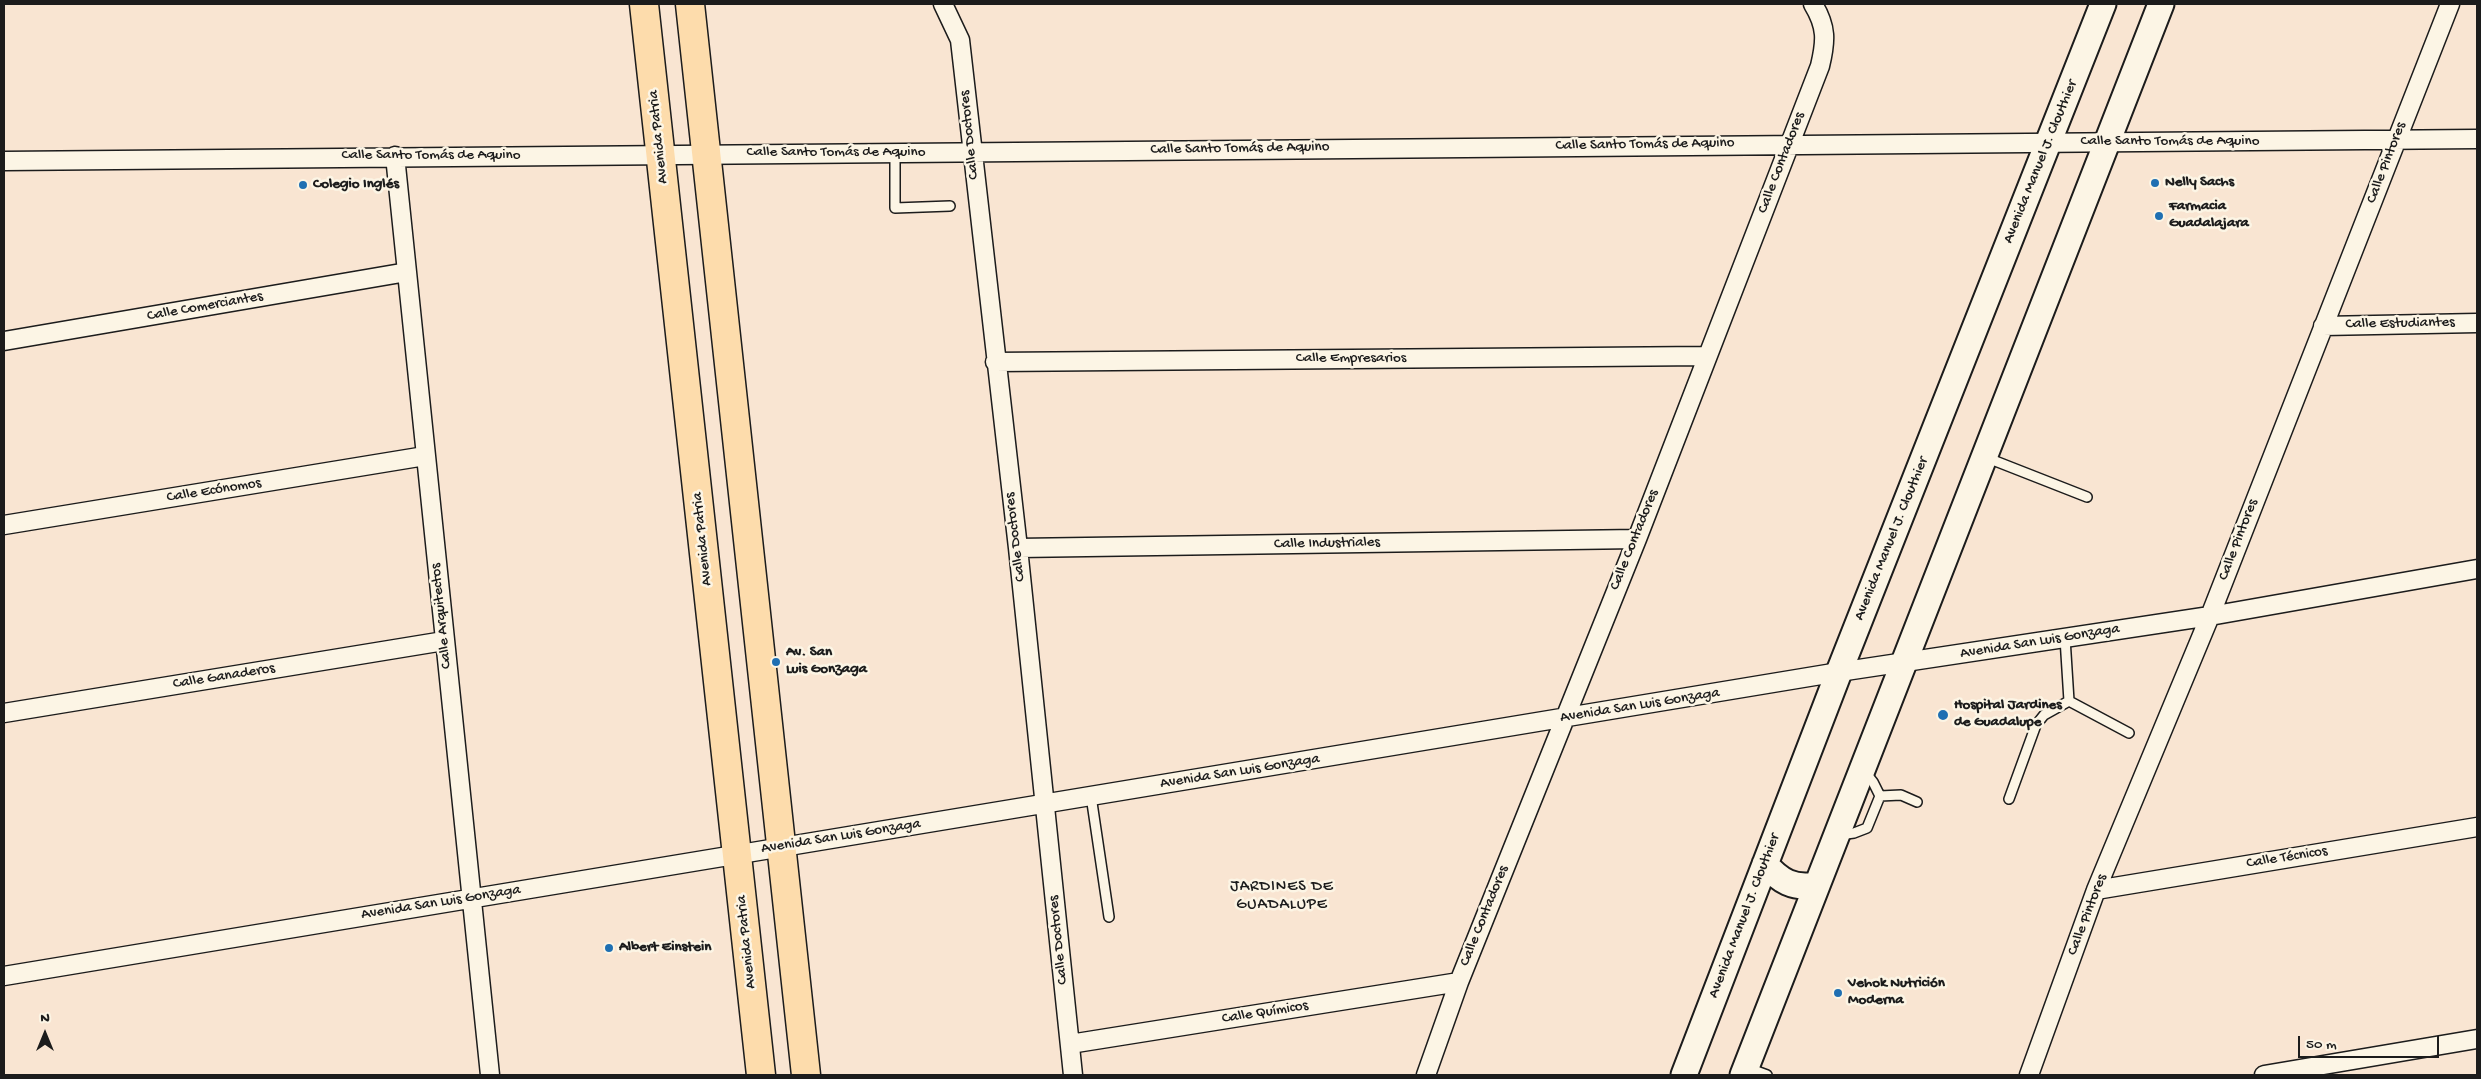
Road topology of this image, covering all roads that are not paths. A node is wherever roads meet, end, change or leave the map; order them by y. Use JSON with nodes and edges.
{"nodes":[{"id":1,"x":644,"y":4,"type":"edge"},
{"id":2,"x":690,"y":4,"type":"edge"},
{"id":3,"x":943,"y":4,"type":"edge"},
{"id":4,"x":1813,"y":4,"type":"edge"},
{"id":5,"x":2104,"y":4,"type":"edge"},
{"id":6,"x":2161,"y":4,"type":"edge"},
{"id":7,"x":2450,"y":4,"type":"edge"},
{"id":8,"x":2396,"y":140,"type":"junction"},
{"id":9,"x":2477,"y":140,"type":"edge"},
{"id":10,"x":2049,"y":142,"type":"junction"},
{"id":11,"x":2106,"y":142,"type":"junction"},
{"id":12,"x":1789,"y":144,"type":"junction"},
{"id":13,"x":895,"y":152,"type":"junction"},
{"id":14,"x":972,"y":152,"type":"junction"},
{"id":15,"x":661,"y":154,"type":"junction"},
{"id":16,"x":706,"y":154,"type":"junction"},
{"id":17,"x":395,"y":156,"type":"junction"},
{"id":18,"x":4,"y":161,"type":"edge"},
{"id":19,"x":950,"y":206,"type":"dead end"},
{"id":20,"x":407,"y":272,"type":"junction"},
{"id":21,"x":2477,"y":323,"type":"edge"},
{"id":22,"x":2323,"y":326,"type":"junction"},
{"id":23,"x":4,"y":341,"type":"edge"},
{"id":24,"x":1707,"y":356,"type":"junction"},
{"id":25,"x":995,"y":362,"type":"junction"},
{"id":26,"x":425,"y":456,"type":"junction"},
{"id":27,"x":1984,"y":457,"type":"junction"},
{"id":28,"x":2087,"y":497,"type":"dead end"},
{"id":29,"x":4,"y":525,"type":"edge"},
{"id":30,"x":1636,"y":539,"type":"junction"},
{"id":31,"x":1018,"y":548,"type":"junction"},
{"id":32,"x":2477,"y":570,"type":"edge"},
{"id":33,"x":2210,"y":616,"type":"junction"},
{"id":34,"x":2065,"y":638,"type":"junction"},
{"id":35,"x":444,"y":641,"type":"junction"},
{"id":36,"x":1904,"y":662,"type":"junction"},
{"id":37,"x":1839,"y":672,"type":"junction"},
{"id":38,"x":2069,"y":701,"type":"junction"},
{"id":39,"x":4,"y":713,"type":"edge"},
{"id":40,"x":1564,"y":718,"type":"junction"},
{"id":41,"x":2129,"y":732,"type":"dead end"},
{"id":42,"x":1862,"y":769,"type":"junction"},
{"id":43,"x":1091,"y":796,"type":"junction"},
{"id":44,"x":1880,"y":796,"type":"junction"},
{"id":45,"x":2009,"y":799,"type":"dead end"},
{"id":46,"x":1918,"y":802,"type":"dead end"},
{"id":47,"x":1044,"y":804,"type":"junction"},
{"id":48,"x":2477,"y":827,"type":"edge"},
{"id":49,"x":1836,"y":836,"type":"junction"},
{"id":50,"x":781,"y":847,"type":"junction"},
{"id":51,"x":737,"y":854,"type":"junction"},
{"id":52,"x":1765,"y":864,"type":"junction"},
{"id":53,"x":1816,"y":885,"type":"junction"},
{"id":54,"x":2096,"y":890,"type":"junction"},
{"id":55,"x":470,"y":899,"type":"junction"},
{"id":56,"x":1109,"y":917,"type":"dead end"},
{"id":57,"x":4,"y":976,"type":"edge"},
{"id":58,"x":1459,"y":982,"type":"junction"},
{"id":59,"x":2477,"y":1039,"type":"edge"},
{"id":60,"x":1070,"y":1044,"type":"junction"},
{"id":61,"x":1752,"y":1073,"type":"edge"},
{"id":62,"x":490,"y":1075,"type":"edge"},
{"id":63,"x":761,"y":1075,"type":"edge"},
{"id":64,"x":806,"y":1075,"type":"edge"},
{"id":65,"x":1073,"y":1075,"type":"edge"},
{"id":66,"x":1426,"y":1075,"type":"edge"},
{"id":67,"x":1684,"y":1075,"type":"edge"},
{"id":68,"x":2029,"y":1075,"type":"edge"},
{"id":69,"x":2264,"y":1075,"type":"edge"}],
"edges":[{"from":1,"to":15,"type":"main road","name":"Avenida Patria"},
{"from":2,"to":16,"type":"main road"},
{"from":3,"to":14,"type":"street","name":"Calle Doctores"},
{"from":4,"to":12,"type":"street","name":"Calle Contadores"},
{"from":5,"to":10,"type":"main road","name":"Avenida Manuel J. Clouthier"},
{"from":6,"to":11,"type":"main road"},
{"from":7,"to":8,"type":"street","name":"Calle Pintores"},
{"from":8,"to":9,"type":"street","name":"Calle Santo Tomás de Aquino"},
{"from":8,"to":11,"type":"street","name":"Calle Santo Tomás de Aquino"},
{"from":8,"to":22,"type":"street","name":"Calle Pintores"},
{"from":10,"to":11,"type":"street","name":"Calle Santo Tomás de Aquino"},
{"from":10,"to":12,"type":"street","name":"Calle Santo Tomás de Aquino"},
{"from":10,"to":37,"type":"main road","name":"Avenida Manuel J. Clouthier"},
{"from":11,"to":27,"type":"main road"},
{"from":12,"to":14,"type":"street","name":"Calle Santo Tomás de Aquino"},
{"from":12,"to":24,"type":"street","name":"Calle Contadores"},
{"from":13,"to":14,"type":"street","name":"Calle Santo Tomás de Aquino"},
{"from":13,"to":16,"type":"street","name":"Calle Santo Tomás de Aquino"},
{"from":13,"to":19,"type":"lane"},
{"from":14,"to":25,"type":"street","name":"Calle Doctores"},
{"from":15,"to":16,"type":"street","name":"Calle Santo Tomás de Aquino"},
{"from":15,"to":17,"type":"street","name":"Calle Santo Tomás de Aquino"},
{"from":15,"to":51,"type":"main road","name":"Avenida Patria"},
{"from":16,"to":50,"type":"main road"},
{"from":17,"to":18,"type":"street","name":"Calle Santo Tomás de Aquino"},
{"from":17,"to":20,"type":"street","name":"Calle Arquitectos"},
{"from":20,"to":23,"type":"street","name":"Calle Comerciantes"},
{"from":20,"to":26,"type":"street","name":"Calle Arquitectos"},
{"from":21,"to":22,"type":"street","name":"Calle Estudiantes"},
{"from":22,"to":33,"type":"street","name":"Calle Pintores"},
{"from":24,"to":25,"type":"street","name":"Calle Empresarios"},
{"from":24,"to":30,"type":"street","name":"Calle Contadores"},
{"from":25,"to":31,"type":"street","name":"Calle Doctores"},
{"from":26,"to":29,"type":"street","name":"Calle Ecónomos"},
{"from":26,"to":35,"type":"street","name":"Calle Arquitectos"},
{"from":27,"to":28,"type":"lane"},
{"from":27,"to":36,"type":"main road"},
{"from":30,"to":31,"type":"street","name":"Calle Industriales"},
{"from":30,"to":40,"type":"street","name":"Calle Contadores"},
{"from":31,"to":47,"type":"street","name":"Calle Doctores"},
{"from":32,"to":33,"type":"street","name":"Avenida San Luis Gonzaga"},
{"from":33,"to":34,"type":"street","name":"Avenida San Luis Gonzaga"},
{"from":33,"to":54,"type":"street","name":"Calle Pintores"},
{"from":34,"to":36,"type":"street","name":"Avenida San Luis Gonzaga"},
{"from":34,"to":38,"type":"lane"},
{"from":35,"to":39,"type":"street","name":"Calle Ganaderos"},
{"from":35,"to":55,"type":"street","name":"Calle Arquitectos"},
{"from":36,"to":37,"type":"street","name":"Avenida San Luis Gonzaga"},
{"from":36,"to":42,"type":"main road"},
{"from":37,"to":40,"type":"street","name":"Avenida San Luis Gonzaga"},
{"from":37,"to":52,"type":"main road","name":"Avenida Manuel J. Clouthier"},
{"from":38,"to":41,"type":"lane"},
{"from":38,"to":45,"type":"lane"},
{"from":40,"to":43,"type":"street","name":"Avenida San Luis Gonzaga"},
{"from":40,"to":58,"type":"street","name":"Calle Contadores"},
{"from":42,"to":44,"type":"lane"},
{"from":42,"to":49,"type":"main road"},
{"from":43,"to":47,"type":"street","name":"Avenida San Luis Gonzaga"},
{"from":43,"to":56,"type":"lane"},
{"from":44,"to":46,"type":"lane"},
{"from":44,"to":49,"type":"lane"},
{"from":47,"to":50,"type":"street","name":"Avenida San Luis Gonzaga"},
{"from":47,"to":60,"type":"street","name":"Calle Doctores"},
{"from":48,"to":54,"type":"street","name":"Calle Técnicos"},
{"from":49,"to":53,"type":"main road"},
{"from":50,"to":51,"type":"street","name":"Avenida San Luis Gonzaga"},
{"from":50,"to":64,"type":"main road"},
{"from":51,"to":55,"type":"street","name":"Avenida San Luis Gonzaga"},
{"from":51,"to":63,"type":"main road","name":"Avenida Patria"},
{"from":52,"to":53,"type":"main road"},
{"from":52,"to":67,"type":"main road","name":"Avenida Manuel J. Clouthier"},
{"from":53,"to":61,"type":"main road"},
{"from":54,"to":68,"type":"street","name":"Calle Pintores"},
{"from":55,"to":57,"type":"street","name":"Avenida San Luis Gonzaga"},
{"from":55,"to":62,"type":"street","name":"Calle Arquitectos"},
{"from":58,"to":60,"type":"street","name":"Calle Químicos"},
{"from":58,"to":66,"type":"street","name":"Calle Contadores"},
{"from":59,"to":69,"type":"street"},
{"from":60,"to":65,"type":"street","name":"Calle Doctores"}]}
